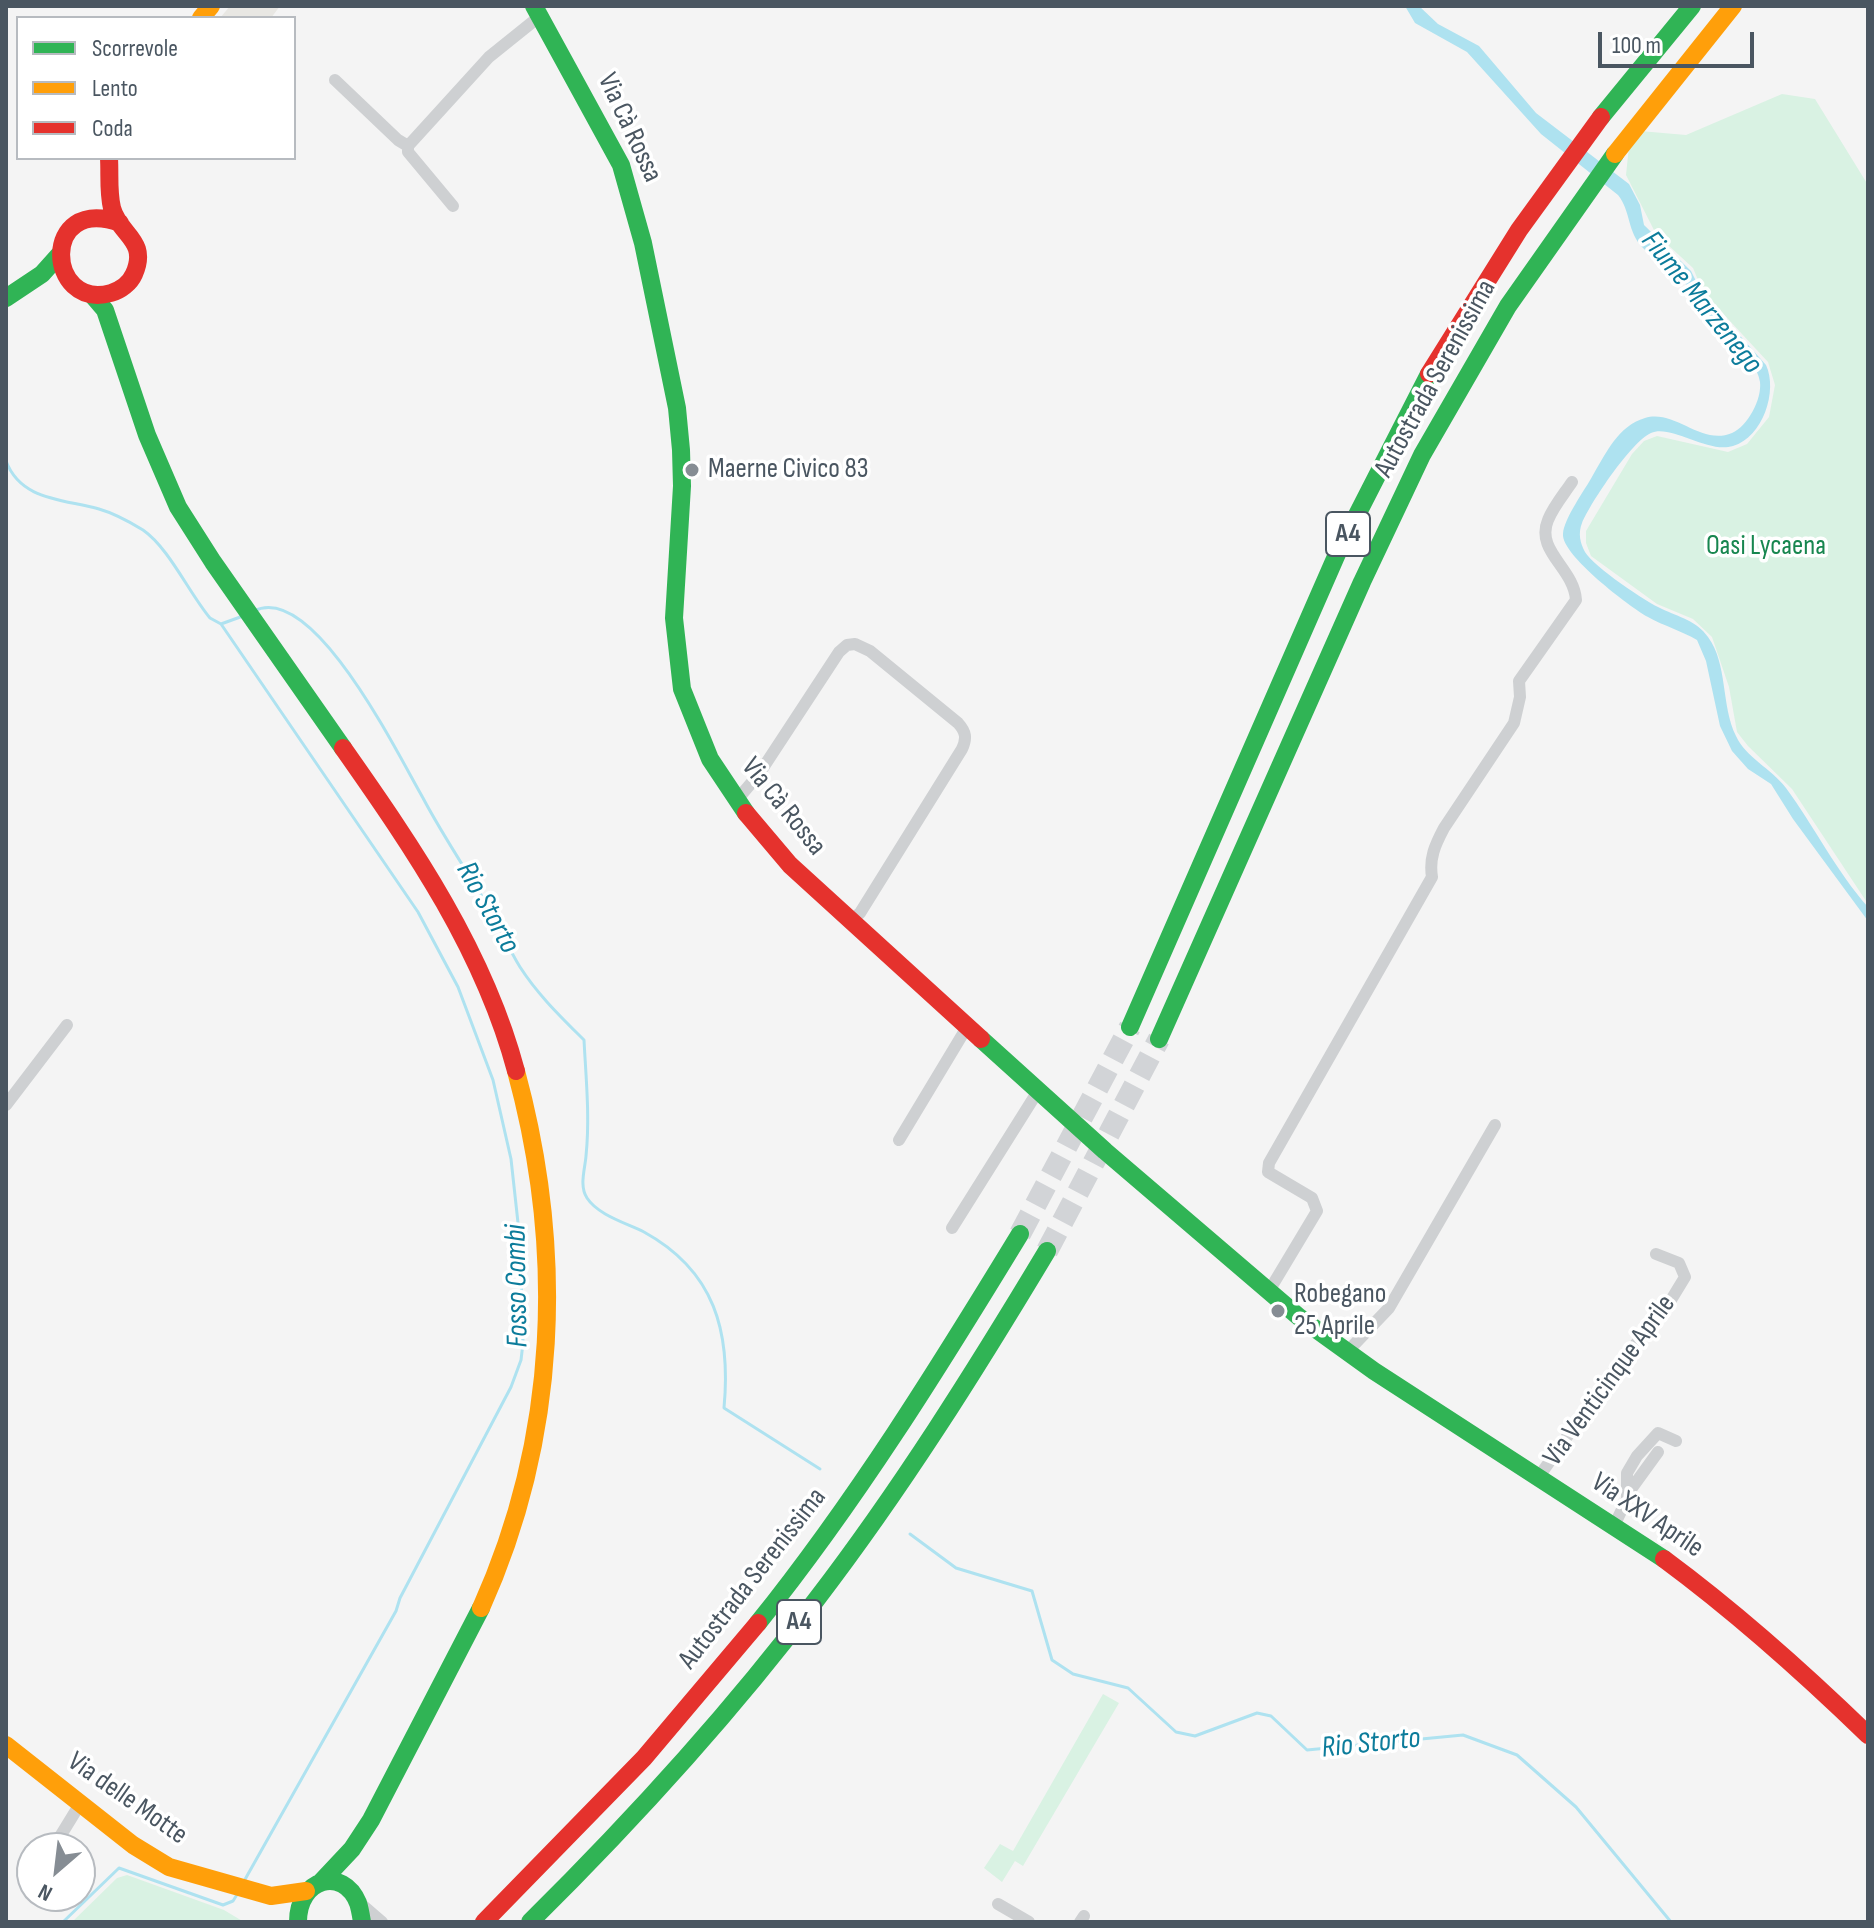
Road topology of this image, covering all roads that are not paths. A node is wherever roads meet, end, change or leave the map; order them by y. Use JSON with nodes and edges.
{"nodes":[{"id":1,"x":1692,"y":6,"type":"edge"},
{"id":2,"x":1733,"y":6,"type":"edge"},
{"id":3,"x":537,"y":11,"type":"edge"},
{"id":4,"x":335,"y":80,"type":"dead end"},
{"id":5,"x":408,"y":146,"type":"junction"},
{"id":6,"x":108,"y":160,"type":"edge"},
{"id":7,"x":109,"y":160,"type":"edge"},
{"id":8,"x":453,"y":206,"type":"dead end"},
{"id":9,"x":85,"y":220,"type":"junction"},
{"id":10,"x":120,"y":223,"type":"junction"},
{"id":11,"x":59,"y":255,"type":"junction"},
{"id":12,"x":71,"y":284,"type":"junction"},
{"id":13,"x":125,"y":286,"type":"junction"},
{"id":14,"x":25,"y":287,"type":"junction"},
{"id":15,"x":93,"y":296,"type":"junction"},
{"id":16,"x":6,"y":298,"type":"edge"},
{"id":17,"x":122,"y":355,"type":"junction"},
{"id":18,"x":1572,"y":482,"type":"dead end"},
{"id":19,"x":736,"y":801,"type":"junction"},
{"id":20,"x":850,"y":921,"type":"junction"},
{"id":21,"x":67,"y":1025,"type":"dead end"},
{"id":22,"x":967,"y":1027,"type":"junction"},
{"id":23,"x":1130,"y":1027,"type":"tunnel mouth"},
{"id":24,"x":1159,"y":1039,"type":"tunnel mouth"},
{"id":25,"x":1038,"y":1091,"type":"junction"},
{"id":26,"x":6,"y":1105,"type":"edge"},
{"id":27,"x":1495,"y":1125,"type":"dead end"},
{"id":28,"x":899,"y":1140,"type":"dead end"},
{"id":29,"x":952,"y":1228,"type":"dead end"},
{"id":30,"x":1020,"y":1234,"type":"tunnel mouth"},
{"id":31,"x":1047,"y":1251,"type":"tunnel mouth"},
{"id":32,"x":1656,"y":1254,"type":"dead end"},
{"id":33,"x":1269,"y":1291,"type":"junction"},
{"id":34,"x":1347,"y":1352,"type":"junction"},
{"id":35,"x":1374,"y":1371,"type":"joint"},
{"id":36,"x":1676,"y":1441,"type":"dead end"},
{"id":37,"x":1658,"y":1452,"type":"dead end"},
{"id":38,"x":1538,"y":1478,"type":"junction"},
{"id":39,"x":1629,"y":1492,"type":"junction"},
{"id":40,"x":1614,"y":1526,"type":"junction"},
{"id":41,"x":1868,"y":1735,"type":"edge"},
{"id":42,"x":6,"y":1745,"type":"edge"},
{"id":43,"x":80,"y":1804,"type":"junction"},
{"id":44,"x":63,"y":1832,"type":"edge"},
{"id":45,"x":356,"y":1845,"type":"junction"},
{"id":46,"x":313,"y":1887,"type":"junction"},
{"id":47,"x":271,"y":1896,"type":"junction"},
{"id":48,"x":998,"y":1904,"type":"dead end"},
{"id":49,"x":359,"y":1906,"type":"edge"},
{"id":50,"x":297,"y":1919,"type":"edge"},
{"id":51,"x":382,"y":1922,"type":"edge"},
{"id":52,"x":484,"y":1922,"type":"edge"},
{"id":53,"x":530,"y":1922,"type":"edge"},
{"id":54,"x":1029,"y":1922,"type":"edge"}],
"edges":[{"from":1,"to":23,"type":"main road","name":"Autostrada Serenissima","number":"A4"},
{"from":2,"to":24,"type":"main road","name":"Autostrada Serenissima","number":"A4"},
{"from":3,"to":5,"type":"street"},
{"from":3,"to":19,"type":"main road","name":"Via Cà Rossa"},
{"from":4,"to":5,"type":"street"},
{"from":5,"to":8,"type":"street"},
{"from":6,"to":9,"type":"main road"},
{"from":7,"to":10,"type":"main road"},
{"from":9,"to":10,"type":"main road"},
{"from":9,"to":11,"type":"main road"},
{"from":10,"to":13,"type":"main road"},
{"from":11,"to":12,"type":"main road"},
{"from":11,"to":14,"type":"main road"},
{"from":12,"to":14,"type":"main road"},
{"from":12,"to":15,"type":"main road"},
{"from":13,"to":15,"type":"main road"},
{"from":13,"to":17,"type":"main road"},
{"from":14,"to":16,"type":"main road"},
{"from":15,"to":17,"type":"main road"},
{"from":17,"to":45,"type":"main road"},
{"from":18,"to":33,"type":"street"},
{"from":19,"to":20,"type":"main road","name":"Via Cà Rossa"},
{"from":19,"to":20,"type":"street"},
{"from":20,"to":22,"type":"main road","name":"Via Cà Rossa"},
{"from":21,"to":26,"type":"street"},
{"from":22,"to":25,"type":"main road","name":"Via Cà Rossa"},
{"from":22,"to":28,"type":"street"},
{"from":25,"to":29,"type":"street"},
{"from":25,"to":33,"type":"main road","name":"Via Cà Rossa"},
{"from":27,"to":34,"type":"street"},
{"from":30,"to":52,"type":"main road","name":"Autostrada Serenissima","number":"A4"},
{"from":31,"to":53,"type":"main road","number":"A4"},
{"from":32,"to":38,"type":"street","name":"Via Venticinque Aprile"},
{"from":33,"to":34,"type":"main road","name":"Via Cà Rossa"},
{"from":34,"to":35,"type":"main road","name":"Via Cà Rossa"},
{"from":35,"to":38,"type":"main road","name":"Via XXV Aprile"},
{"from":36,"to":39,"type":"street"},
{"from":37,"to":39,"type":"street"},
{"from":38,"to":40,"type":"main road","name":"Via XXV Aprile"},
{"from":39,"to":40,"type":"street"},
{"from":40,"to":41,"type":"main road","name":"Via XXV Aprile"},
{"from":42,"to":43,"type":"main road","name":"Via delle Motte"},
{"from":43,"to":44,"type":"street"},
{"from":43,"to":47,"type":"main road","name":"Via delle Motte"},
{"from":45,"to":46,"type":"main road"},
{"from":45,"to":49,"type":"main road"},
{"from":46,"to":47,"type":"main road"},
{"from":46,"to":49,"type":"main road"},
{"from":46,"to":50,"type":"main road"},
{"from":47,"to":50,"type":"main road"},
{"from":48,"to":54,"type":"street"},
{"from":49,"to":51,"type":"street"}]}
